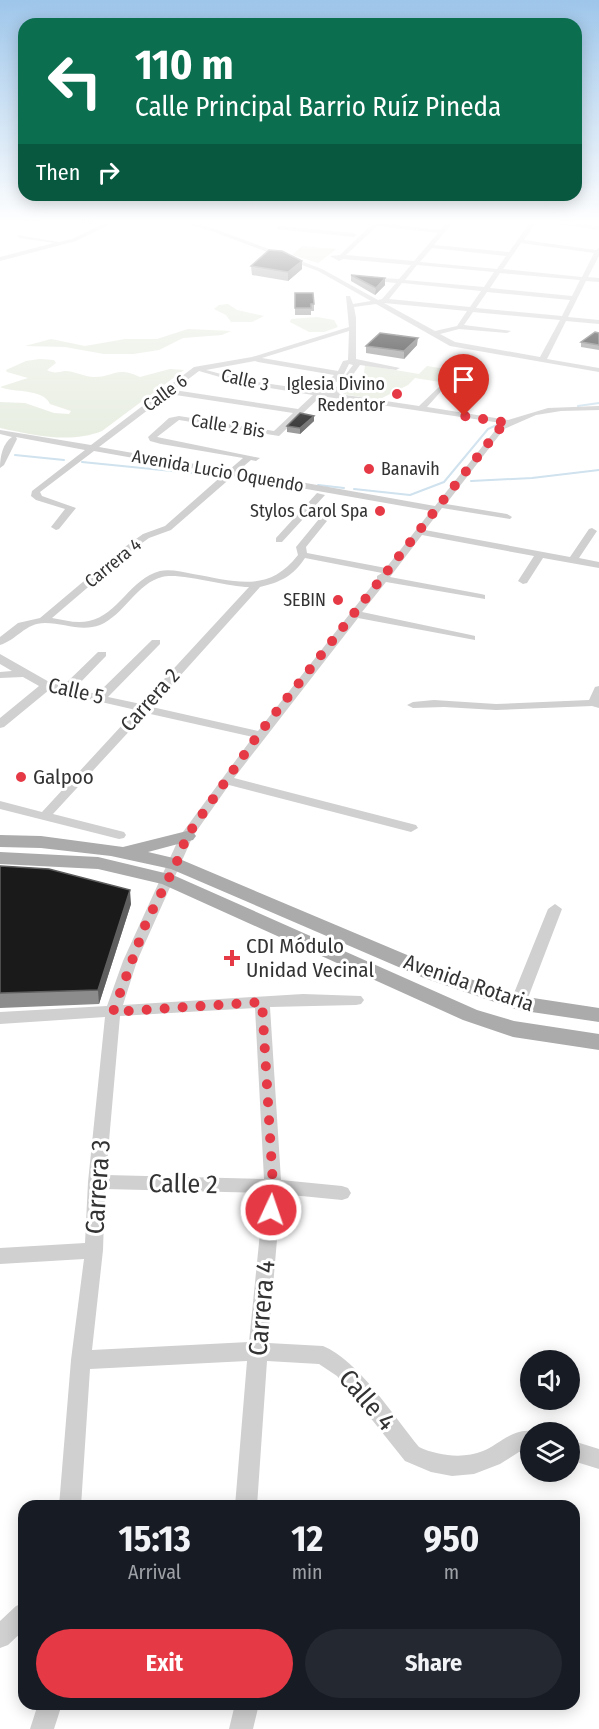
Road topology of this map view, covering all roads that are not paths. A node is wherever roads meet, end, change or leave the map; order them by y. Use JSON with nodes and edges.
{"nodes":[{"id":1,"x":349,"y":302,"type":"edge"},
{"id":2,"x":376,"y":302,"type":"edge"},
{"id":3,"x":381,"y":302,"type":"edge"},
{"id":4,"x":388,"y":302,"type":"edge"},
{"id":5,"x":476,"y":302,"type":"edge"},
{"id":6,"x":573,"y":302,"type":"edge"},
{"id":7,"x":350,"y":306,"type":"junction"},
{"id":8,"x":471,"y":309,"type":"junction"},
{"id":9,"x":565,"y":319,"type":"junction"},
{"id":10,"x":599,"y":322,"type":"edge"},
{"id":11,"x":459,"y":327,"type":"junction"},
{"id":12,"x":352,"y":328,"type":"junction"},
{"id":13,"x":507,"y":331,"type":"dead end"},
{"id":14,"x":433,"y":334,"type":"junction"},
{"id":15,"x":253,"y":359,"type":"junction"},
{"id":16,"x":352,"y":361,"type":"junction"},
{"id":17,"x":542,"y":361,"type":"junction"},
{"id":18,"x":599,"y":362,"type":"edge"},
{"id":19,"x":396,"y":368,"type":"dead end"},
{"id":20,"x":197,"y":369,"type":"junction"},
{"id":21,"x":596,"y":370,"type":"edge"},
{"id":22,"x":340,"y":374,"type":"junction"},
{"id":23,"x":440,"y":388,"type":"dead end"},
{"id":24,"x":167,"y":391,"type":"junction"},
{"id":25,"x":319,"y":394,"type":"junction"},
{"id":26,"x":334,"y":396,"type":"junction"},
{"id":27,"x":599,"y":408,"type":"edge"},
{"id":28,"x":421,"y":409,"type":"junction"},
{"id":29,"x":299,"y":412,"type":"junction"},
{"id":30,"x":508,"y":423,"type":"junction"},
{"id":31,"x":0,"y":432,"type":"edge"},
{"id":32,"x":0,"y":437,"type":"edge"},
{"id":33,"x":13,"y":440,"type":"junction"},
{"id":34,"x":88,"y":450,"type":"junction"},
{"id":35,"x":0,"y":465,"type":"edge"},
{"id":36,"x":227,"y":476,"type":"junction"},
{"id":37,"x":321,"y":495,"type":"junction"},
{"id":38,"x":436,"y":510,"type":"junction"},
{"id":39,"x":507,"y":517,"type":"dead end"},
{"id":40,"x":322,"y":521,"type":"dead end"},
{"id":41,"x":56,"y":527,"type":"dead end"},
{"id":42,"x":592,"y":531,"type":"dead end"},
{"id":43,"x":419,"y":532,"type":"junction"},
{"id":44,"x":279,"y":540,"type":"dead end"},
{"id":45,"x":540,"y":554,"type":"junction"},
{"id":46,"x":303,"y":555,"type":"junction"},
{"id":47,"x":573,"y":560,"type":"junction"},
{"id":48,"x":599,"y":565,"type":"edge"},
{"id":49,"x":384,"y":574,"type":"junction"},
{"id":50,"x":523,"y":581,"type":"dead end"},
{"id":51,"x":256,"y":586,"type":"junction"},
{"id":52,"x":481,"y":597,"type":"dead end"},
{"id":53,"x":354,"y":614,"type":"junction"},
{"id":54,"x":44,"y":620,"type":"junction"},
{"id":55,"x":471,"y":638,"type":"dead end"},
{"id":56,"x":0,"y":642,"type":"edge"},
{"id":57,"x":156,"y":642,"type":"dead end"},
{"id":58,"x":102,"y":654,"type":"dead end"},
{"id":59,"x":0,"y":657,"type":"edge"},
{"id":60,"x":25,"y":674,"type":"junction"},
{"id":61,"x":0,"y":675,"type":"edge"},
{"id":62,"x":47,"y":686,"type":"junction"},
{"id":63,"x":599,"y":689,"type":"edge"},
{"id":64,"x":66,"y":690,"type":"junction"},
{"id":65,"x":101,"y":697,"type":"junction"},
{"id":66,"x":596,"y":704,"type":"edge"},
{"id":67,"x":413,"y":705,"type":"dead end"},
{"id":68,"x":143,"y":707,"type":"junction"},
{"id":69,"x":0,"y":723,"type":"edge"},
{"id":70,"x":258,"y":735,"type":"junction"},
{"id":71,"x":226,"y":780,"type":"junction"},
{"id":72,"x":0,"y":805,"type":"edge"},
{"id":73,"x":45,"y":816,"type":"junction"},
{"id":74,"x":411,"y":828,"type":"dead end"},
{"id":75,"x":187,"y":836,"type":"junction"},
{"id":76,"x":0,"y":841,"type":"edge"},
{"id":77,"x":115,"y":842,"type":"junction"},
{"id":78,"x":0,"y":858,"type":"edge"},
{"id":79,"x":172,"y":871,"type":"junction"},
{"id":80,"x":555,"y":909,"type":"dead end"},
{"id":81,"x":351,"y":999,"type":"dead end"},
{"id":82,"x":262,"y":1002,"type":"junction"},
{"id":83,"x":518,"y":1003,"type":"junction"},
{"id":84,"x":113,"y":1012,"type":"junction"},
{"id":85,"x":599,"y":1015,"type":"edge"},
{"id":86,"x":1,"y":1022,"type":"edge"},
{"id":87,"x":599,"y":1042,"type":"edge"},
{"id":88,"x":97,"y":1182,"type":"junction"},
{"id":89,"x":273,"y":1186,"type":"junction"},
{"id":90,"x":342,"y":1193,"type":"dead end"},
{"id":91,"x":94,"y":1250,"type":"junction"},
{"id":92,"x":0,"y":1256,"type":"edge"},
{"id":93,"x":258,"y":1351,"type":"junction"},
{"id":94,"x":81,"y":1360,"type":"junction"},
{"id":95,"x":520,"y":1441,"type":"edge"},
{"id":96,"x":580,"y":1453,"type":"edge"},
{"id":97,"x":599,"y":1459,"type":"edge"},
{"id":98,"x":70,"y":1500,"type":"edge"},
{"id":99,"x":246,"y":1500,"type":"edge"},
{"id":100,"x":18,"y":1620,"type":"edge"},
{"id":101,"x":0,"y":1637,"type":"edge"},
{"id":102,"x":48,"y":1710,"type":"edge"},
{"id":103,"x":246,"y":1710,"type":"edge"},
{"id":104,"x":42,"y":1729,"type":"edge"},
{"id":105,"x":241,"y":1729,"type":"edge"}],
"edges":[{"from":1,"to":7,"type":"street"},
{"from":2,"to":7,"type":"street"},
{"from":3,"to":14,"type":"street"},
{"from":4,"to":8,"type":"street"},
{"from":5,"to":8,"type":"street"},
{"from":6,"to":9,"type":"street"},
{"from":7,"to":12,"type":"street"},
{"from":8,"to":9,"type":"street"},
{"from":8,"to":11,"type":"street"},
{"from":9,"to":10,"type":"street"},
{"from":9,"to":17,"type":"street"},
{"from":11,"to":13,"type":"street"},
{"from":11,"to":14,"type":"street"},
{"from":12,"to":15,"type":"street","name":"Calle 6"},
{"from":12,"to":16,"type":"street"},
{"from":14,"to":17,"type":"street"},
{"from":15,"to":20,"type":"street","name":"Calle 6"},
{"from":15,"to":22,"type":"street"},
{"from":16,"to":19,"type":"street"},
{"from":16,"to":22,"type":"street"},
{"from":16,"to":26,"type":"street"},
{"from":17,"to":21,"type":"street"},
{"from":18,"to":21,"type":"street"},
{"from":20,"to":24,"type":"street","name":"Calle 6"},
{"from":20,"to":25,"type":"street","name":"Calle 3"},
{"from":22,"to":25,"type":"street"},
{"from":23,"to":28,"type":"street"},
{"from":24,"to":29,"type":"street"},
{"from":24,"to":34,"type":"street","name":"Calle 6"},
{"from":25,"to":26,"type":"street","name":"Calle 3"},
{"from":25,"to":29,"type":"street"},
{"from":26,"to":28,"type":"street","name":"Calle 3"},
{"from":27,"to":30,"type":"street"},
{"from":28,"to":30,"type":"street","name":"Calle 3"},
{"from":29,"to":36,"type":"street","name":"Calle 2 Bis"},
{"from":30,"to":38,"type":"street","name":"Carrera 3"},
{"from":31,"to":34,"type":"street","name":"Avenida Lucio Oquendo"},
{"from":32,"to":33,"type":"street","name":"Avenida Lucio Oquendo"},
{"from":33,"to":34,"type":"street","name":"Avenida Lucio Oquendo"},
{"from":33,"to":35,"type":"street"},
{"from":34,"to":36,"type":"street","name":"Avenida Lucio Oquendo"},
{"from":34,"to":41,"type":"street"},
{"from":36,"to":37,"type":"street","name":"Avenida Lucio Oquendo"},
{"from":36,"to":38,"type":"street","name":"Avenida Lucio Oquendo"},
{"from":36,"to":54,"type":"street","name":"Carrera 4"},
{"from":37,"to":38,"type":"street","name":"Avenida Lucio Oquendo"},
{"from":37,"to":44,"type":"street"},
{"from":38,"to":39,"type":"street"},
{"from":38,"to":43,"type":"street","name":"Carrera 3"},
{"from":40,"to":46,"type":"street"},
{"from":42,"to":47,"type":"street"},
{"from":43,"to":45,"type":"street"},
{"from":43,"to":49,"type":"street","name":"Carrera 3"},
{"from":45,"to":47,"type":"street"},
{"from":45,"to":50,"type":"street"},
{"from":46,"to":49,"type":"street"},
{"from":46,"to":51,"type":"street"},
{"from":47,"to":48,"type":"street"},
{"from":49,"to":52,"type":"street"},
{"from":49,"to":53,"type":"street","name":"Carrera 3"},
{"from":51,"to":54,"type":"street"},
{"from":51,"to":68,"type":"street","name":"Carrera 2"},
{"from":53,"to":55,"type":"street"},
{"from":53,"to":70,"type":"street","name":"Carrera 3"},
{"from":54,"to":56,"type":"street","name":"Carrera 4"},
{"from":57,"to":65,"type":"street"},
{"from":58,"to":64,"type":"street"},
{"from":59,"to":60,"type":"street"},
{"from":60,"to":61,"type":"street","name":"Calle 5"},
{"from":60,"to":62,"type":"street","name":"Calle 5"},
{"from":62,"to":64,"type":"street","name":"Calle 5"},
{"from":62,"to":69,"type":"street"},
{"from":63,"to":66,"type":"street"},
{"from":64,"to":65,"type":"street","name":"Calle 5"},
{"from":65,"to":68,"type":"street","name":"Calle 5"},
{"from":66,"to":67,"type":"street"},
{"from":68,"to":70,"type":"street","name":"Calle 5"},
{"from":68,"to":73,"type":"street","name":"Carrera 2"},
{"from":70,"to":71,"type":"street","name":"Carrera 3"},
{"from":71,"to":74,"type":"street"},
{"from":71,"to":75,"type":"street","name":"Carrera 3"},
{"from":72,"to":73,"type":"street"},
{"from":73,"to":77,"type":"street"},
{"from":75,"to":77,"type":"main road"},
{"from":75,"to":79,"type":"street","name":"Carrera 3"},
{"from":76,"to":77,"type":"main road","name":"Avenida Rotaria"},
{"from":77,"to":79,"type":"main road","name":"Avenida Rotaria"},
{"from":78,"to":79,"type":"main road","name":"Avenida Rotaria"},
{"from":79,"to":83,"type":"main road","name":"Avenida Rotaria"},
{"from":79,"to":84,"type":"street","name":"Carrera 3"},
{"from":79,"to":87,"type":"main road","name":"Avenida Rotaria"},
{"from":80,"to":83,"type":"street"},
{"from":81,"to":82,"type":"street"},
{"from":82,"to":84,"type":"street"},
{"from":82,"to":89,"type":"street","name":"Carrera 4"},
{"from":83,"to":85,"type":"main road","name":"Avenida Rotaria"},
{"from":84,"to":86,"type":"street"},
{"from":84,"to":88,"type":"street","name":"Carrera 3"},
{"from":88,"to":89,"type":"street","name":"Calle 2"},
{"from":88,"to":91,"type":"street","name":"Carrera 3"},
{"from":89,"to":90,"type":"street","name":"Calle 2"},
{"from":89,"to":93,"type":"street","name":"Carrera 4"},
{"from":91,"to":92,"type":"street"},
{"from":91,"to":94,"type":"street","name":"Carrera 3"},
{"from":93,"to":94,"type":"street","name":"Calle 4"},
{"from":93,"to":95,"type":"street","name":"Calle 4"},
{"from":93,"to":99,"type":"street","name":"Carrera 4"},
{"from":94,"to":98,"type":"street","name":"Carrera 3"},
{"from":96,"to":97,"type":"street"},
{"from":100,"to":101,"type":"street"},
{"from":102,"to":104,"type":"street"},
{"from":103,"to":105,"type":"street"}]}
